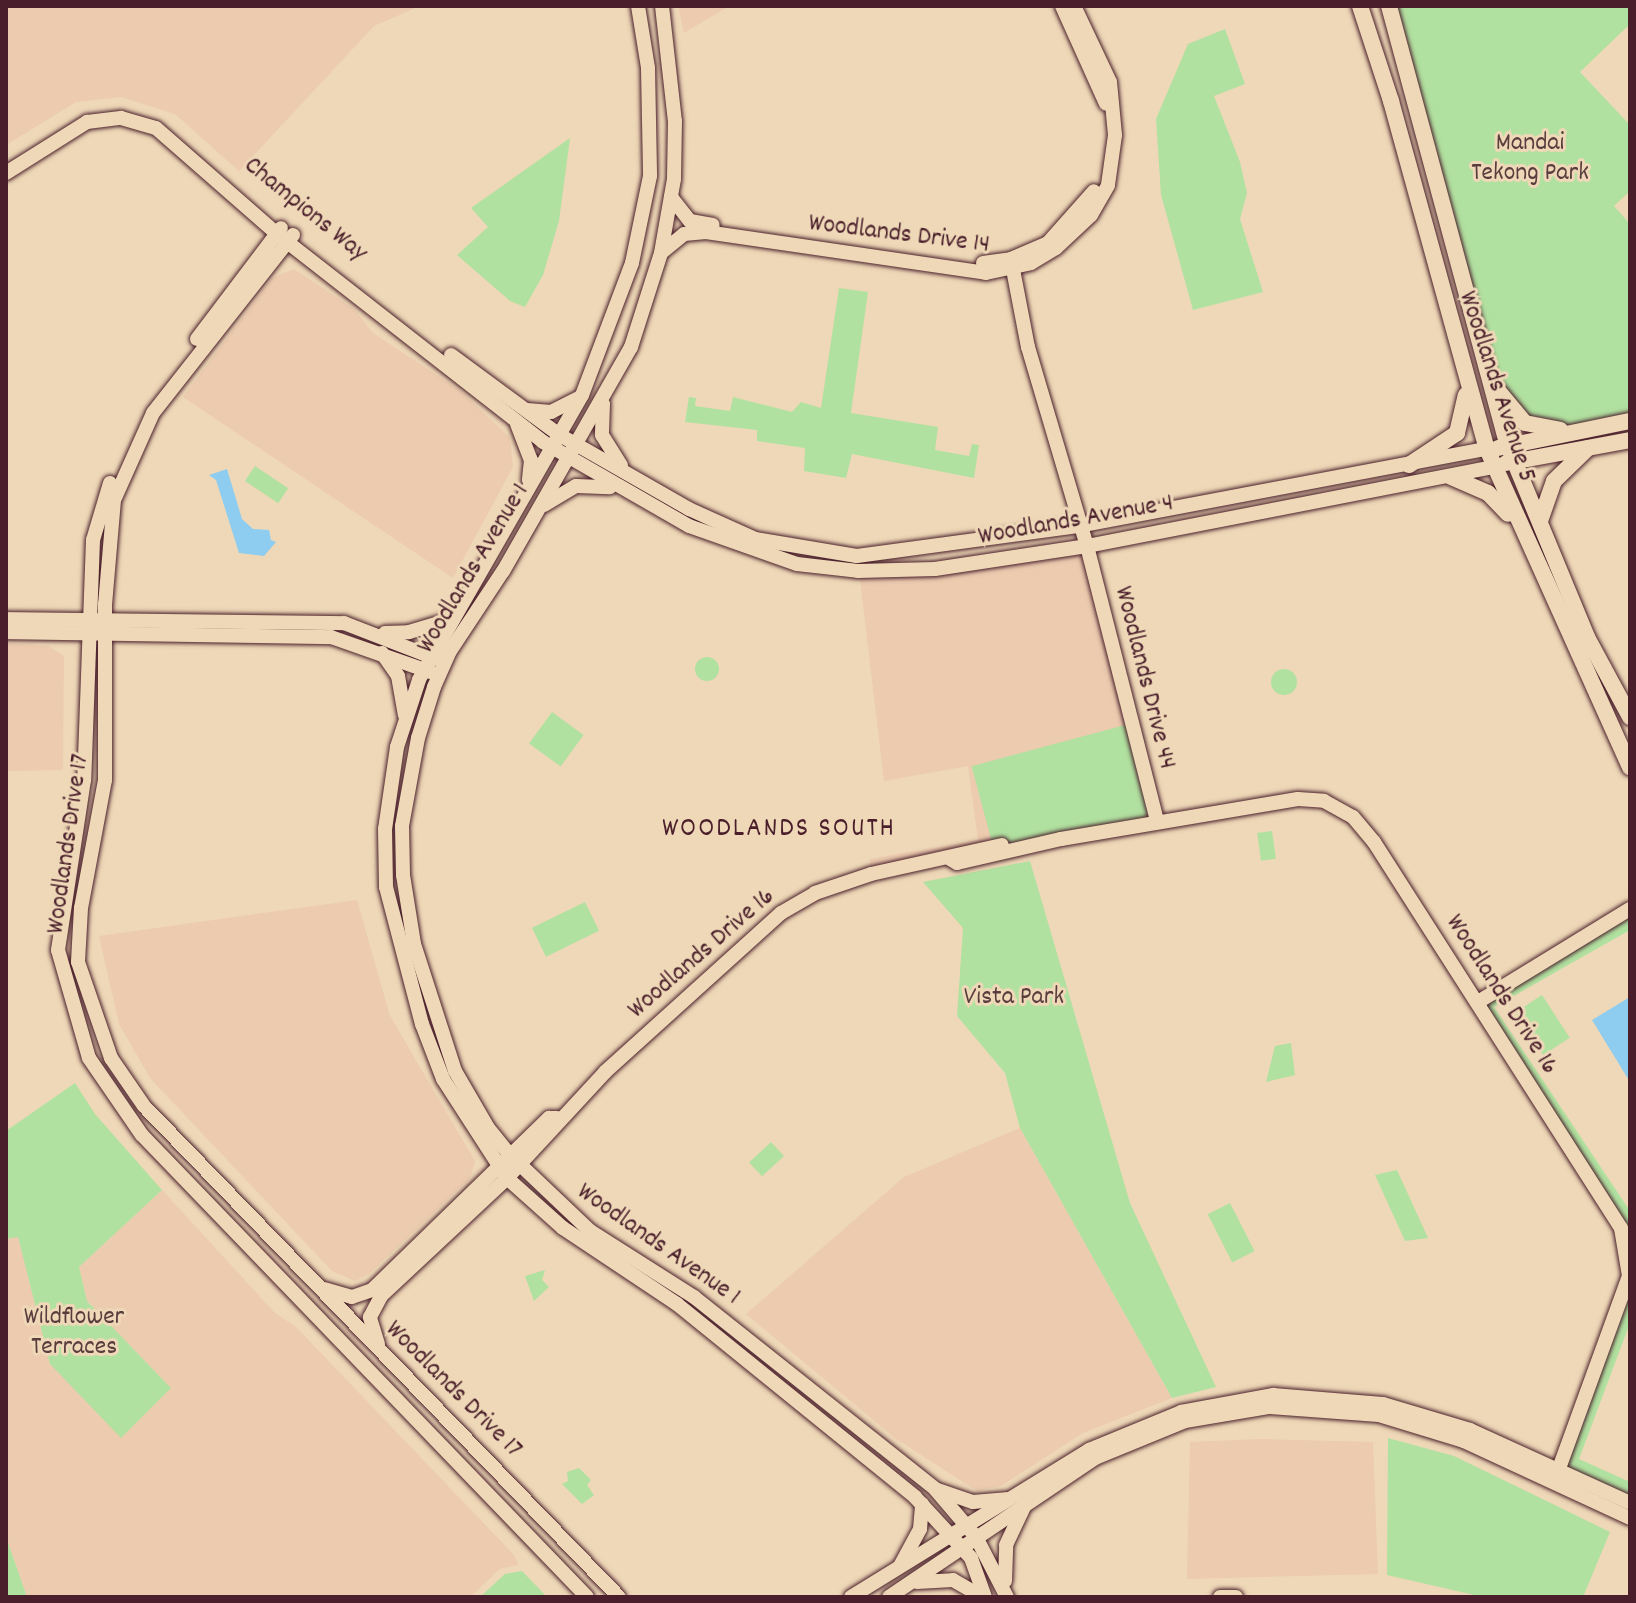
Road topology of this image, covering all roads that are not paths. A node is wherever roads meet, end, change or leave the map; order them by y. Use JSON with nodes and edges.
{"nodes":[{"id":1,"x":638,"y":6,"type":"edge"},
{"id":2,"x":662,"y":6,"type":"edge"},
{"id":3,"x":1062,"y":6,"type":"edge"},
{"id":4,"x":1074,"y":6,"type":"edge"},
{"id":5,"x":1360,"y":6,"type":"edge"},
{"id":6,"x":1389,"y":6,"type":"edge"},
{"id":7,"x":6,"y":161,"type":"edge"},
{"id":8,"x":6,"y":173,"type":"edge"},
{"id":9,"x":671,"y":197,"type":"junction"},
{"id":10,"x":285,"y":234,"type":"junction"},
{"id":11,"x":661,"y":253,"type":"junction"},
{"id":12,"x":1007,"y":265,"type":"junction"},
{"id":13,"x":1486,"y":375,"type":"junction"},
{"id":14,"x":1465,"y":386,"type":"junction"},
{"id":15,"x":606,"y":392,"type":"junction"},
{"id":16,"x":582,"y":395,"type":"junction"},
{"id":17,"x":510,"y":407,"type":"junction"},
{"id":18,"x":1630,"y":421,"type":"edge"},
{"id":19,"x":1581,"y":430,"type":"junction"},
{"id":20,"x":554,"y":440,"type":"junction"},
{"id":21,"x":1630,"y":440,"type":"edge"},
{"id":22,"x":1588,"y":448,"type":"junction"},
{"id":23,"x":1487,"y":449,"type":"junction"},
{"id":24,"x":572,"y":452,"type":"junction"},
{"id":25,"x":1511,"y":454,"type":"junction"},
{"id":26,"x":1409,"y":465,"type":"junction"},
{"id":27,"x":1493,"y":467,"type":"junction"},
{"id":28,"x":1451,"y":477,"type":"junction"},
{"id":29,"x":640,"y":481,"type":"junction"},
{"id":30,"x":527,"y":488,"type":"junction"},
{"id":31,"x":621,"y":489,"type":"junction"},
{"id":32,"x":538,"y":510,"type":"junction"},
{"id":33,"x":1540,"y":521,"type":"junction"},
{"id":34,"x":1078,"y":526,"type":"junction"},
{"id":35,"x":1520,"y":532,"type":"junction"},
{"id":36,"x":520,"y":540,"type":"junction"},
{"id":37,"x":497,"y":543,"type":"junction"},
{"id":38,"x":1087,"y":546,"type":"junction"},
{"id":39,"x":6,"y":619,"type":"edge"},
{"id":40,"x":449,"y":620,"type":"junction"},
{"id":41,"x":98,"y":627,"type":"junction"},
{"id":42,"x":6,"y":632,"type":"edge"},
{"id":43,"x":377,"y":633,"type":"junction"},
{"id":44,"x":378,"y":650,"type":"junction"},
{"id":45,"x":427,"y":662,"type":"junction"},
{"id":46,"x":442,"y":669,"type":"junction"},
{"id":47,"x":1630,"y":717,"type":"edge"},
{"id":48,"x":406,"y":719,"type":"junction"},
{"id":49,"x":1630,"y":767,"type":"edge"},
{"id":50,"x":1157,"y":821,"type":"junction"},
{"id":51,"x":1630,"y":909,"type":"edge"},
{"id":52,"x":1478,"y":1002,"type":"junction"},
{"id":53,"x":515,"y":1160,"type":"junction"},
{"id":54,"x":503,"y":1173,"type":"junction"},
{"id":55,"x":316,"y":1286,"type":"junction"},
{"id":56,"x":386,"y":1356,"type":"junction"},
{"id":57,"x":788,"y":1371,"type":"junction"},
{"id":58,"x":810,"y":1410,"type":"junction"},
{"id":59,"x":1556,"y":1476,"type":"junction"},
{"id":60,"x":935,"y":1489,"type":"junction"},
{"id":61,"x":1021,"y":1502,"type":"junction"},
{"id":62,"x":1630,"y":1503,"type":"edge"},
{"id":63,"x":922,"y":1504,"type":"junction"},
{"id":64,"x":1630,"y":1518,"type":"edge"},
{"id":65,"x":972,"y":1532,"type":"junction"},
{"id":66,"x":958,"y":1542,"type":"junction"},
{"id":67,"x":898,"y":1569,"type":"junction"},
{"id":68,"x":914,"y":1582,"type":"junction"},
{"id":69,"x":1006,"y":1593,"type":"edge"},
{"id":70,"x":587,"y":1597,"type":"edge"},
{"id":71,"x":619,"y":1597,"type":"edge"},
{"id":72,"x":851,"y":1597,"type":"edge"},
{"id":73,"x":889,"y":1597,"type":"edge"},
{"id":74,"x":984,"y":1597,"type":"edge"},
{"id":75,"x":1220,"y":1597,"type":"edge"},
{"id":76,"x":1236,"y":1597,"type":"edge"}],
"edges":[{"from":1,"to":16,"type":"street","name":"Woodlands Avenue 1"},
{"from":2,"to":9,"type":"street","name":"Woodlands Avenue 1"},
{"from":3,"to":12,"type":"street","name":"Woodlands Drive 14"},
{"from":4,"to":12,"type":"street","name":"Woodlands Drive 14"},
{"from":5,"to":14,"type":"main road","name":"Woodlands Avenue 5"},
{"from":6,"to":13,"type":"main road","name":"Woodlands Avenue 5"},
{"from":7,"to":10,"type":"street","name":"Champions Way"},
{"from":8,"to":10,"type":"street","name":"Champions Way"},
{"from":9,"to":11,"type":"street","name":"Woodlands Avenue 1"},
{"from":9,"to":12,"type":"street","name":"Woodlands Drive 14"},
{"from":10,"to":17,"type":"street","name":"Champions Way"},
{"from":10,"to":41,"type":"street","name":"Woodlands Drive 17"},
{"from":11,"to":12,"type":"street","name":"Woodlands Drive 14"},
{"from":11,"to":15,"type":"street","name":"Woodlands Avenue 1"},
{"from":12,"to":34,"type":"street","name":"Woodlands Drive 44"},
{"from":13,"to":19,"type":"main road"},
{"from":13,"to":25,"type":"main road","name":"Woodlands Avenue 5"},
{"from":14,"to":23,"type":"main road","name":"Woodlands Avenue 5"},
{"from":14,"to":26,"type":"main road"},
{"from":15,"to":24,"type":"street","name":"Woodlands Avenue 1"},
{"from":15,"to":29,"type":"street"},
{"from":16,"to":17,"type":"street"},
{"from":16,"to":20,"type":"street","name":"Woodlands Avenue 1"},
{"from":17,"to":20,"type":"street","name":"Champions Way"},
{"from":17,"to":30,"type":"street"},
{"from":18,"to":19,"type":"main road","name":"Woodlands Avenue 4"},
{"from":19,"to":25,"type":"main road","name":"Woodlands Avenue 4"},
{"from":20,"to":24,"type":"street","name":"Woodlands Avenue 4"},
{"from":20,"to":30,"type":"street","name":"Woodlands Avenue 1"},
{"from":21,"to":22,"type":"main road","name":"Woodlands Avenue 4"},
{"from":22,"to":25,"type":"main road","name":"Woodlands Avenue 4"},
{"from":22,"to":33,"type":"main road"},
{"from":23,"to":25,"type":"main road","name":"Woodlands Avenue 4"},
{"from":23,"to":26,"type":"street","name":"Woodlands Avenue 4"},
{"from":23,"to":27,"type":"main road","name":"Woodlands Avenue 5"},
{"from":24,"to":29,"type":"street","name":"Woodlands Avenue 4"},
{"from":24,"to":31,"type":"street","name":"Woodlands Avenue 4"},
{"from":24,"to":32,"type":"street","name":"Woodlands Avenue 1"},
{"from":25,"to":27,"type":"main road","name":"Woodlands Avenue 4"},
{"from":25,"to":33,"type":"main road","name":"Woodlands Avenue 5"},
{"from":26,"to":34,"type":"street","name":"Woodlands Avenue 4"},
{"from":27,"to":28,"type":"street","name":"Woodlands Avenue 4"},
{"from":27,"to":35,"type":"main road","name":"Woodlands Avenue 5"},
{"from":28,"to":35,"type":"main road"},
{"from":28,"to":38,"type":"street","name":"Woodlands Avenue 4"},
{"from":29,"to":34,"type":"street","name":"Woodlands Avenue 4"},
{"from":30,"to":37,"type":"street","name":"Woodlands Avenue 1"},
{"from":31,"to":32,"type":"street"},
{"from":31,"to":38,"type":"street","name":"Woodlands Avenue 4"},
{"from":32,"to":36,"type":"street","name":"Woodlands Avenue 1"},
{"from":33,"to":47,"type":"main road","name":"Woodlands Avenue 5"},
{"from":34,"to":38,"type":"street","name":"Woodlands Drive 44"},
{"from":35,"to":49,"type":"main road","name":"Woodlands Avenue 5"},
{"from":36,"to":37,"type":"street"},
{"from":36,"to":46,"type":"street","name":"Woodlands Avenue 1"},
{"from":37,"to":40,"type":"street","name":"Woodlands Avenue 1"},
{"from":38,"to":50,"type":"street","name":"Woodlands Drive 44"},
{"from":39,"to":41,"type":"street"},
{"from":40,"to":43,"type":"street"},
{"from":40,"to":45,"type":"street","name":"Woodlands Avenue 1"},
{"from":41,"to":42,"type":"street"},
{"from":41,"to":43,"type":"street"},
{"from":41,"to":44,"type":"street"},
{"from":41,"to":55,"type":"street","name":"Woodlands Drive 17"},
{"from":41,"to":70,"type":"street","name":"Woodlands Drive 17"},
{"from":43,"to":45,"type":"street"},
{"from":44,"to":45,"type":"street"},
{"from":44,"to":48,"type":"street"},
{"from":45,"to":46,"type":"street"},
{"from":45,"to":48,"type":"street","name":"Woodlands Avenue 1"},
{"from":46,"to":53,"type":"street","name":"Woodlands Avenue 1"},
{"from":48,"to":54,"type":"street","name":"Woodlands Avenue 1"},
{"from":50,"to":52,"type":"street","name":"Woodlands Drive 16"},
{"from":50,"to":53,"type":"street","name":"Woodlands Drive 16"},
{"from":51,"to":52,"type":"street"},
{"from":52,"to":59,"type":"street","name":"Woodlands Drive 16"},
{"from":53,"to":54,"type":"street","name":"Woodlands Drive 16"},
{"from":53,"to":57,"type":"street","name":"Woodlands Avenue 1"},
{"from":54,"to":55,"type":"street","name":"Woodlands Drive 16"},
{"from":54,"to":56,"type":"street","name":"Woodlands Drive 16"},
{"from":54,"to":58,"type":"street","name":"Woodlands Avenue 1"},
{"from":55,"to":56,"type":"street","name":"Woodlands Drive 17"},
{"from":56,"to":71,"type":"street","name":"Woodlands Drive 17"},
{"from":57,"to":58,"type":"street"},
{"from":57,"to":60,"type":"street","name":"Woodlands Avenue 1"},
{"from":58,"to":63,"type":"street","name":"Woodlands Avenue 1"},
{"from":59,"to":61,"type":"street"},
{"from":59,"to":62,"type":"street"},
{"from":59,"to":64,"type":"street"},
{"from":60,"to":61,"type":"street"},
{"from":60,"to":65,"type":"street","name":"Woodlands Avenue 1"},
{"from":61,"to":65,"type":"street"},
{"from":61,"to":69,"type":"street"},
{"from":63,"to":66,"type":"street","name":"Woodlands Avenue 1"},
{"from":63,"to":67,"type":"street"},
{"from":65,"to":66,"type":"street"},
{"from":65,"to":69,"type":"street","name":"Woodlands Avenue 1"},
{"from":66,"to":67,"type":"street"},
{"from":66,"to":68,"type":"street"},
{"from":66,"to":74,"type":"street","name":"Woodlands Avenue 1"},
{"from":67,"to":72,"type":"street"},
{"from":68,"to":73,"type":"street"},
{"from":68,"to":74,"type":"street"},
{"from":75,"to":76,"type":"street"}]}
